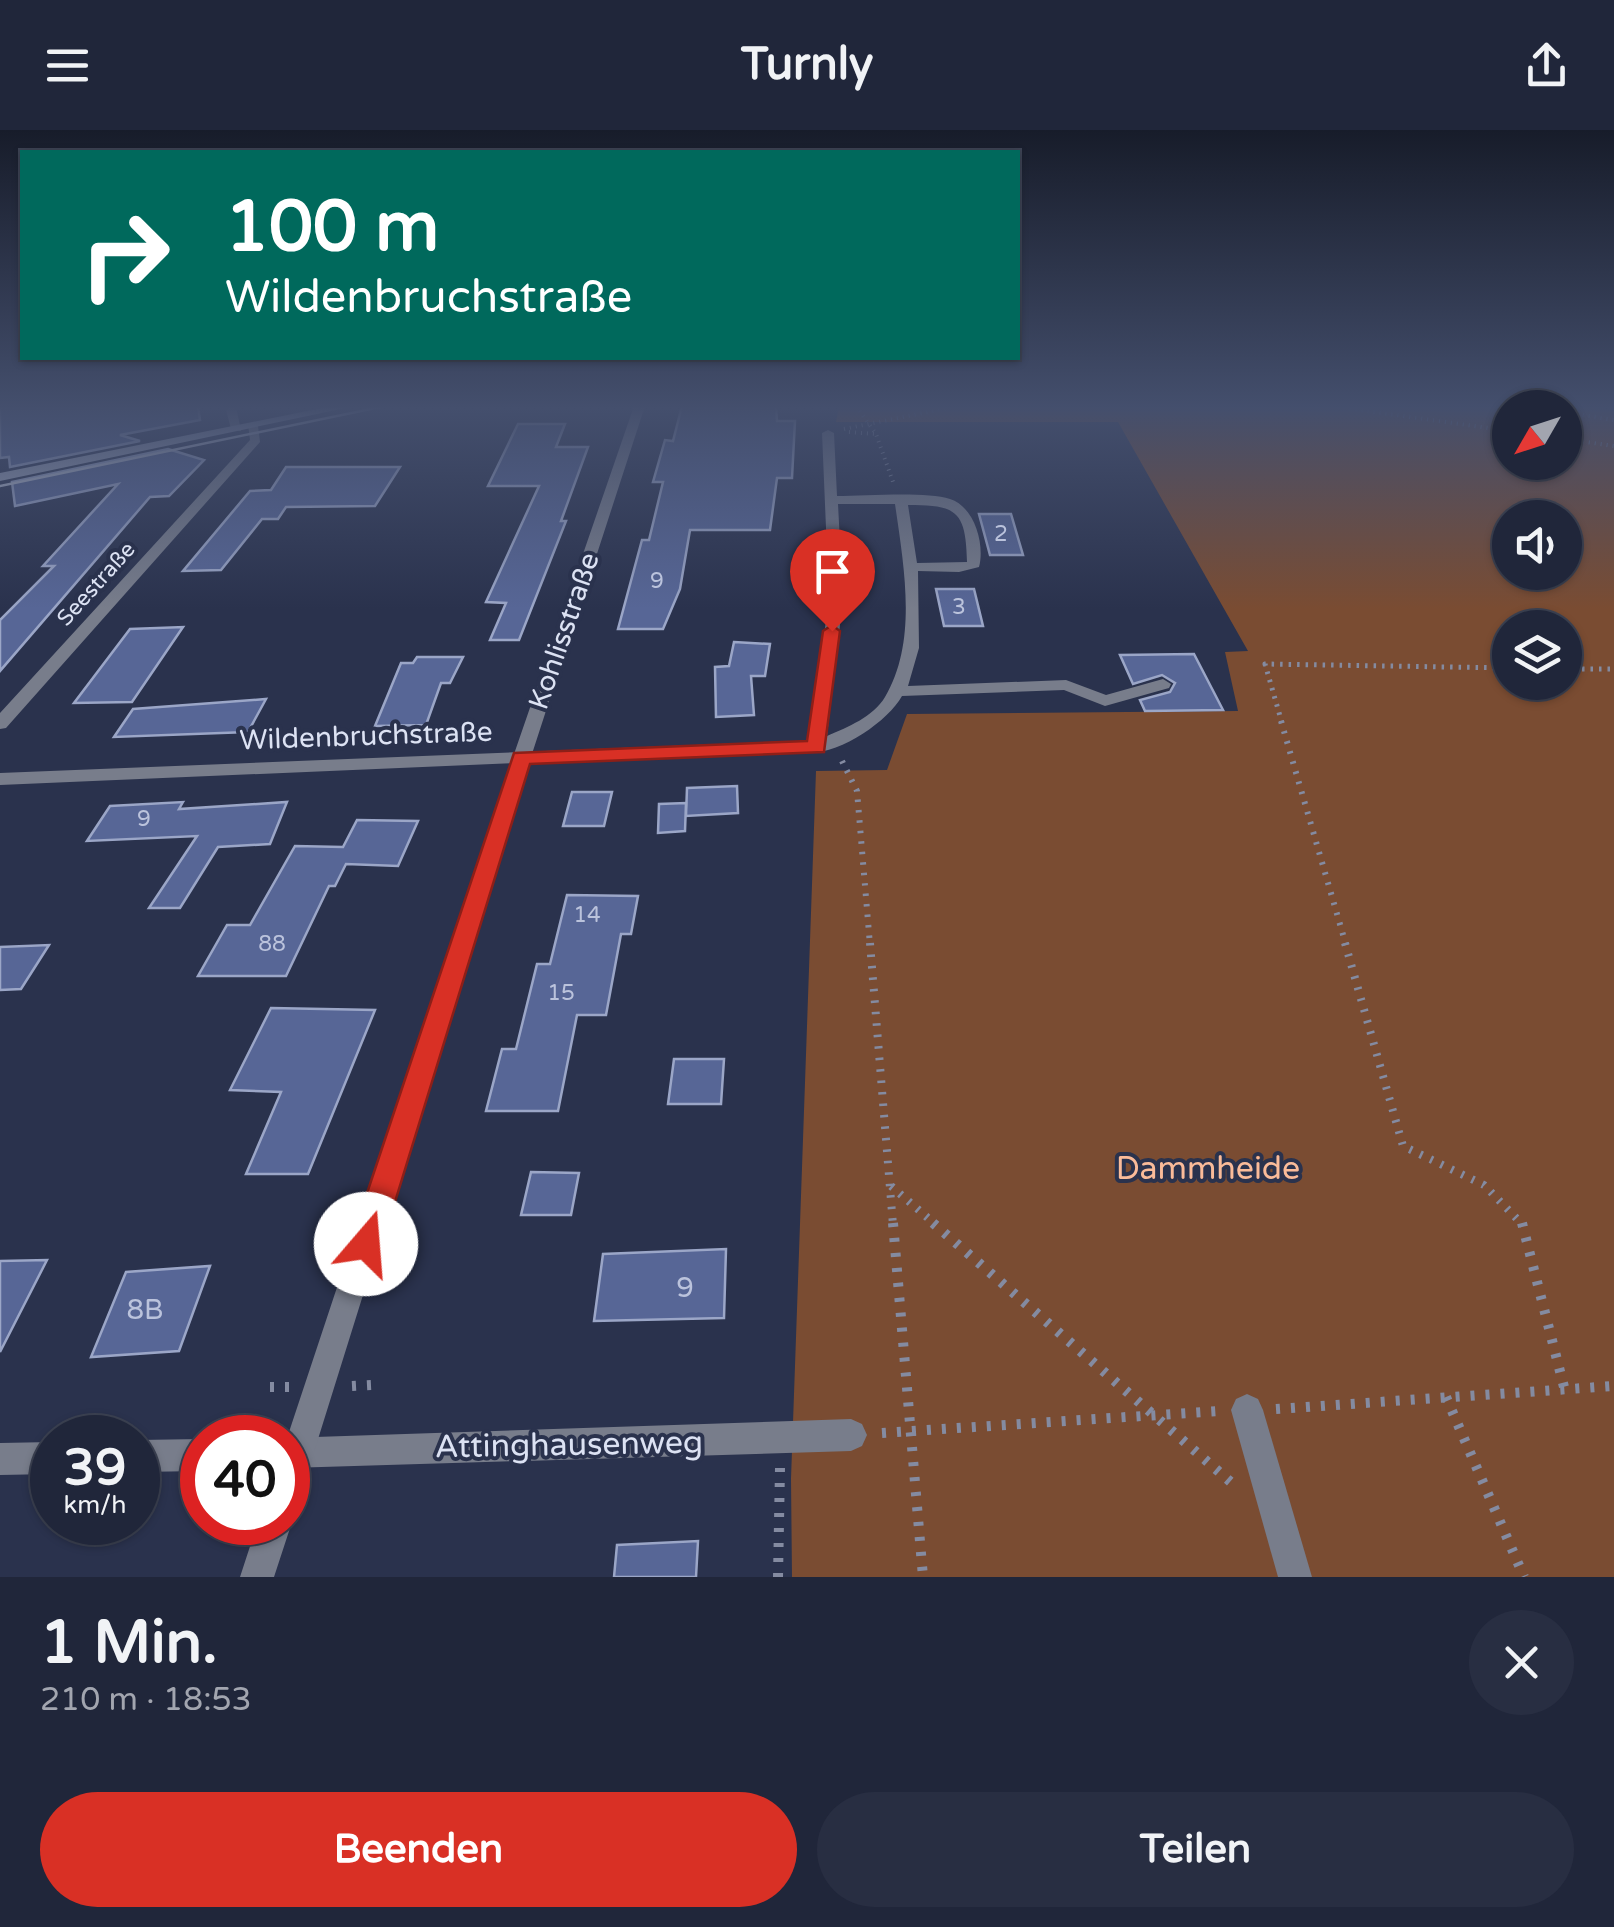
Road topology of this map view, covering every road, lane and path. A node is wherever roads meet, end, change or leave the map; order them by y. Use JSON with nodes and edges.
{"nodes":[{"id":1,"x":226,"y":474,"type":"edge"},
{"id":2,"x":617,"y":474,"type":"edge"},
{"id":3,"x":829,"y":474,"type":"edge"},
{"id":4,"x":890,"y":474,"type":"edge"},
{"id":5,"x":830,"y":500,"type":"junction"},
{"id":6,"x":901,"y":502,"type":"junction"},
{"id":7,"x":910,"y":567,"type":"junction"},
{"id":8,"x":1492,"y":668,"type":"edge"},
{"id":9,"x":1582,"y":669,"type":"edge"},
{"id":10,"x":1614,"y":670,"type":"edge"},
{"id":11,"x":1163,"y":684,"type":"dead end"},
{"id":12,"x":896,"y":691,"type":"junction"},
{"id":13,"x":0,"y":724,"type":"edge"},
{"id":14,"x":816,"y":748,"type":"junction"},
{"id":15,"x":522,"y":757,"type":"junction"},
{"id":16,"x":0,"y":779,"type":"edge"},
{"id":17,"x":890,"y":1186,"type":"junction"},
{"id":18,"x":1614,"y":1386,"type":"edge"},
{"id":19,"x":1564,"y":1388,"type":"junction"},
{"id":20,"x":1446,"y":1396,"type":"junction"},
{"id":21,"x":1247,"y":1410,"type":"junction"},
{"id":22,"x":1154,"y":1414,"type":"junction"},
{"id":23,"x":305,"y":1415,"type":"edge"},
{"id":24,"x":909,"y":1432,"type":"junction"},
{"id":25,"x":851,"y":1435,"type":"joint"},
{"id":26,"x":781,"y":1440,"type":"junction"},
{"id":27,"x":310,"y":1452,"type":"edge"},
{"id":28,"x":30,"y":1458,"type":"edge"},
{"id":29,"x":0,"y":1459,"type":"edge"},
{"id":30,"x":1239,"y":1489,"type":"dead end"},
{"id":31,"x":267,"y":1545,"type":"edge"},
{"id":32,"x":257,"y":1577,"type":"edge"},
{"id":33,"x":778,"y":1577,"type":"edge"},
{"id":34,"x":923,"y":1577,"type":"edge"},
{"id":35,"x":1295,"y":1577,"type":"edge"},
{"id":36,"x":1524,"y":1577,"type":"edge"}],
"edges":[{"from":1,"to":13,"type":"street","name":"Seestraße"},
{"from":2,"to":15,"type":"street","name":"Kohlisstraße"},
{"from":3,"to":5,"type":"street"},
{"from":4,"to":6,"type":"path"},
{"from":5,"to":6,"type":"street"},
{"from":5,"to":14,"type":"street"},
{"from":6,"to":7,"type":"street"},
{"from":6,"to":7,"type":"street"},
{"from":7,"to":12,"type":"street"},
{"from":8,"to":19,"type":"path"},
{"from":9,"to":10,"type":"path"},
{"from":11,"to":12,"type":"street"},
{"from":12,"to":14,"type":"street"},
{"from":14,"to":15,"type":"street","name":"Wildenbruchstraße"},
{"from":14,"to":17,"type":"path"},
{"from":15,"to":16,"type":"street","name":"Wildenbruchstraße"},
{"from":15,"to":23,"type":"street","name":"Kohlisstraße"},
{"from":17,"to":22,"type":"path"},
{"from":17,"to":24,"type":"path"},
{"from":18,"to":19,"type":"path"},
{"from":19,"to":20,"type":"path"},
{"from":20,"to":21,"type":"path"},
{"from":20,"to":36,"type":"path"},
{"from":21,"to":22,"type":"path"},
{"from":21,"to":35,"type":"street"},
{"from":22,"to":24,"type":"path"},
{"from":22,"to":30,"type":"path"},
{"from":24,"to":25,"type":"path"},
{"from":24,"to":34,"type":"path"},
{"from":25,"to":26,"type":"street","name":"Attinghausenweg"},
{"from":26,"to":27,"type":"street","name":"Attinghausenweg"},
{"from":26,"to":33,"type":"path"},
{"from":28,"to":29,"type":"street"},
{"from":31,"to":32,"type":"street"}]}
